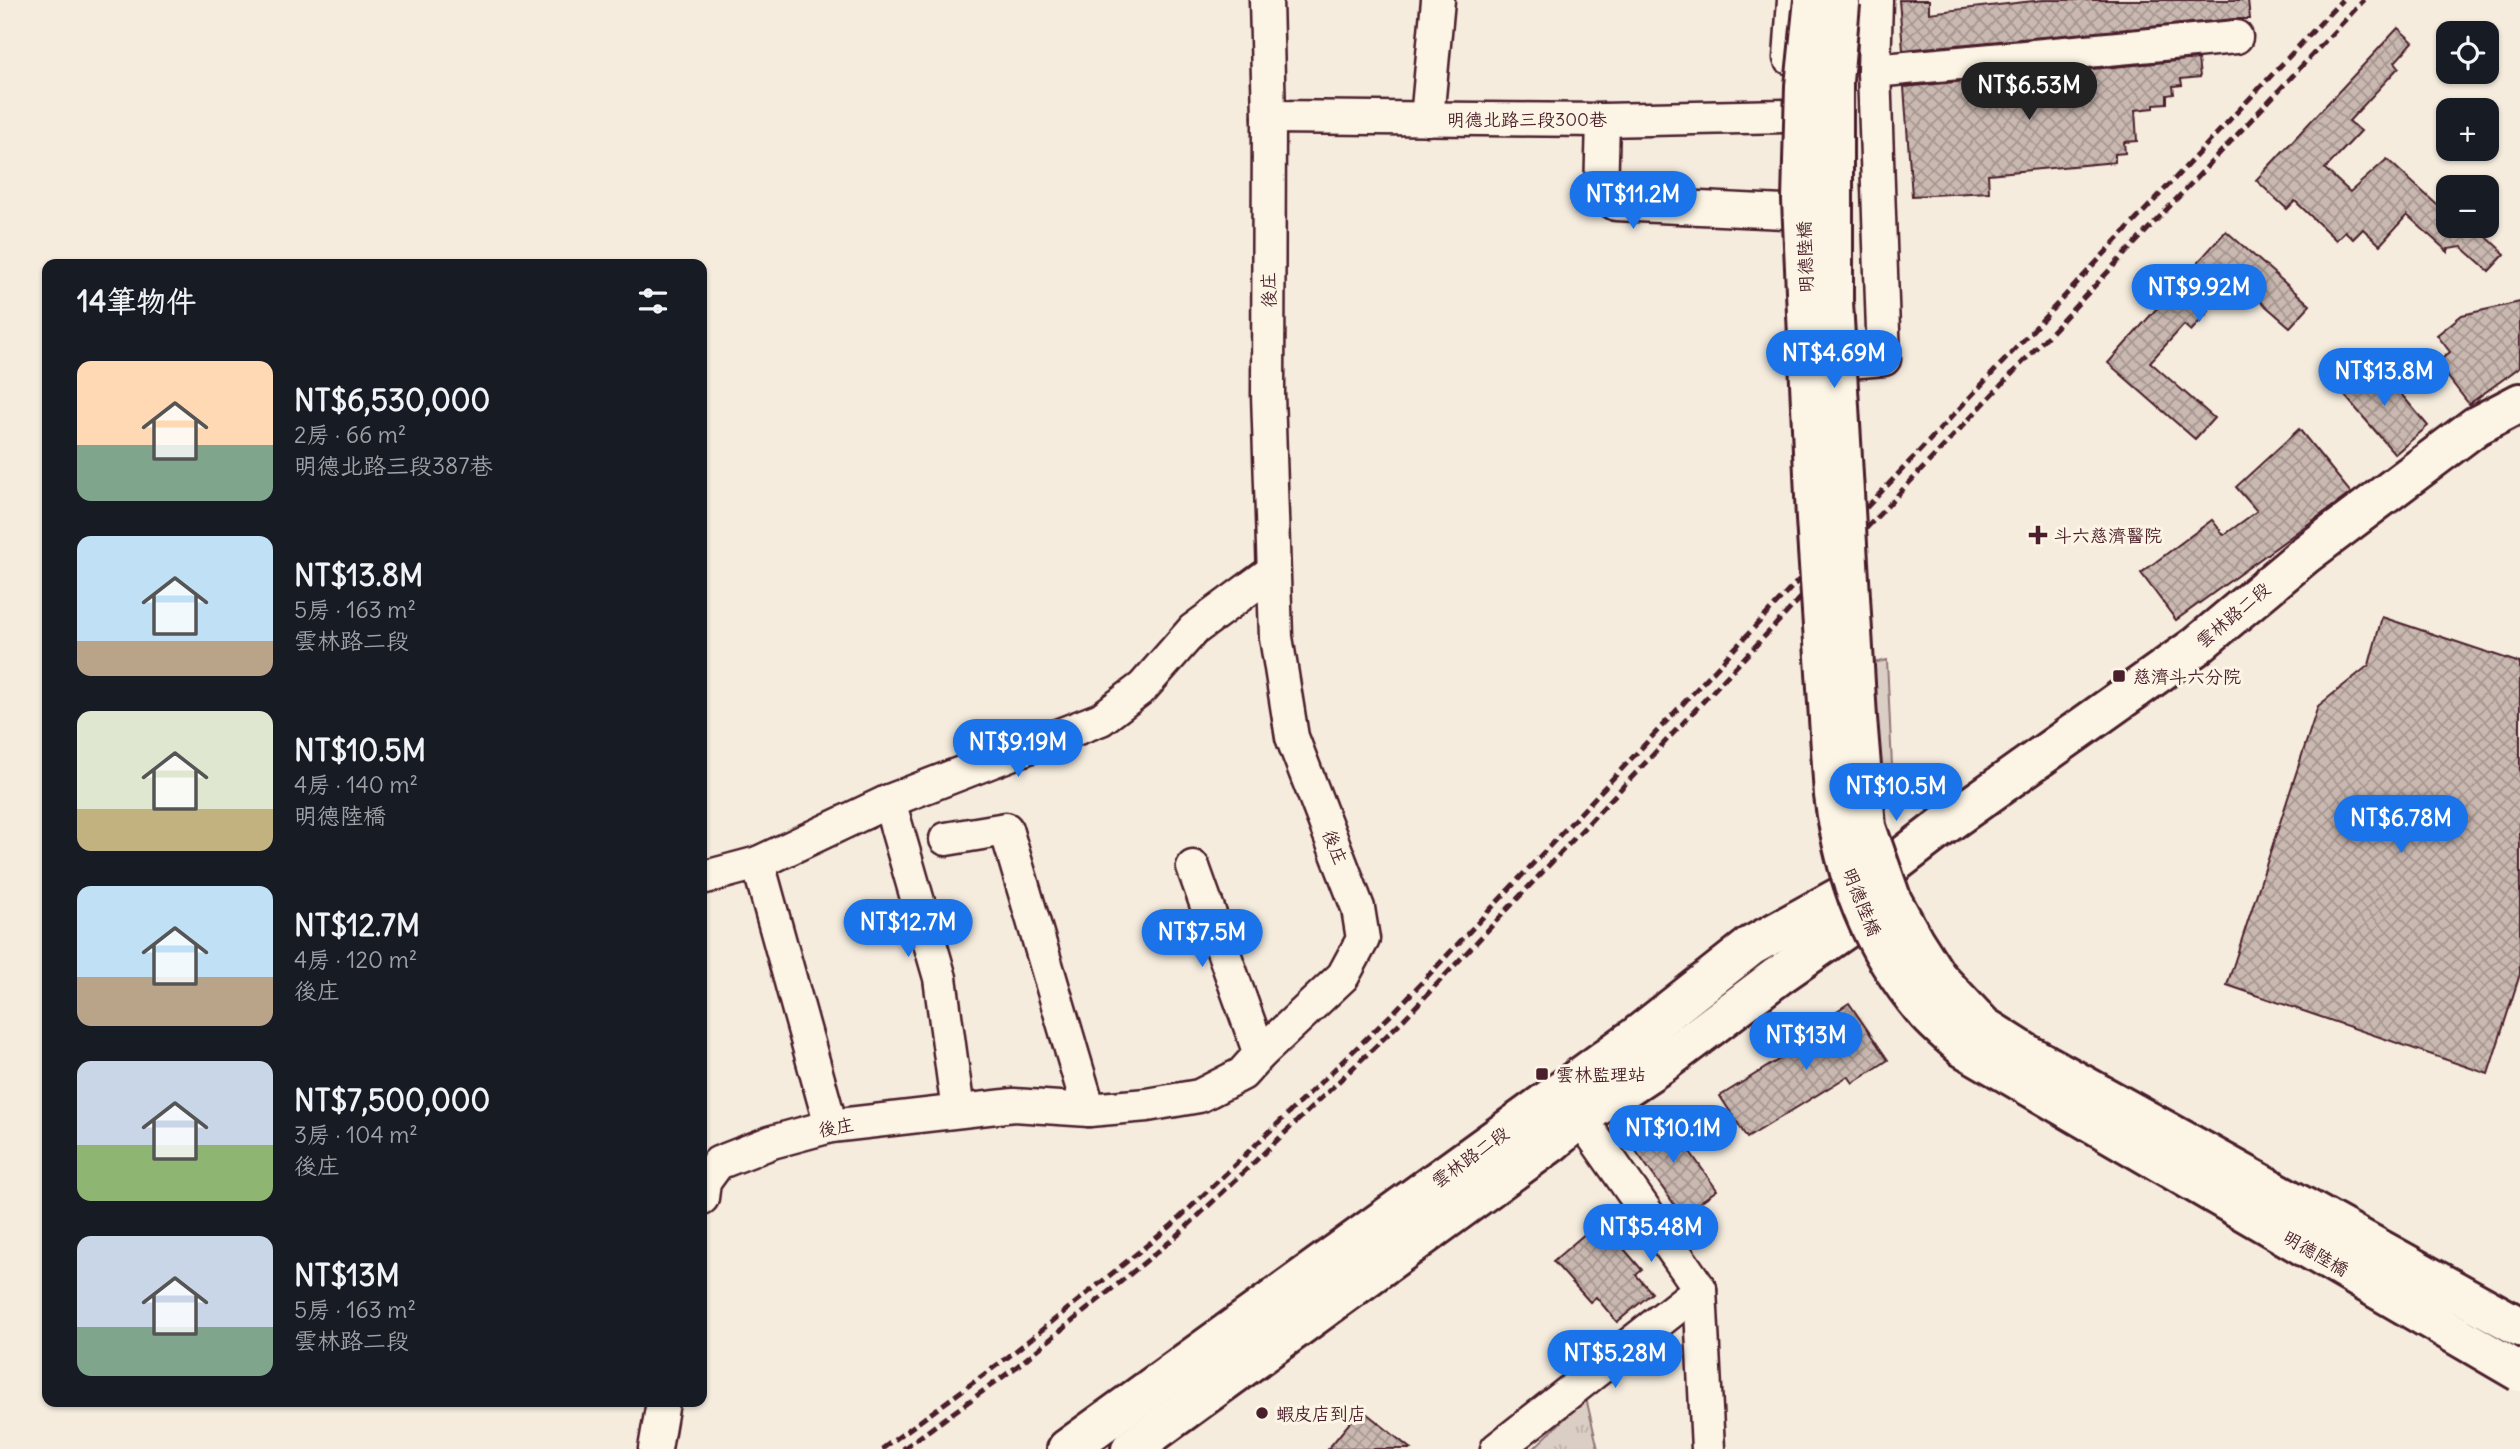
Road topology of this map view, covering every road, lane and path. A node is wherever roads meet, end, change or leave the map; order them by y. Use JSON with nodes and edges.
{"nodes":[{"id":1,"x":1266,"y":0,"type":"edge"},
{"id":2,"x":1438,"y":0,"type":"edge"},
{"id":3,"x":1794,"y":0,"type":"edge"},
{"id":4,"x":1814,"y":0,"type":"edge"},
{"id":5,"x":1840,"y":0,"type":"edge"},
{"id":6,"x":1876,"y":0,"type":"edge"},
{"id":7,"x":2236,"y":37,"type":"dead end"},
{"id":8,"x":1874,"y":71,"type":"junction"},
{"id":9,"x":1786,"y":116,"type":"junction"},
{"id":10,"x":1269,"y":117,"type":"junction"},
{"id":11,"x":1427,"y":119,"type":"junction"},
{"id":12,"x":1602,"y":120,"type":"junction"},
{"id":13,"x":1784,"y":212,"type":"junction"},
{"id":14,"x":2519,"y":406,"type":"edge"},
{"id":15,"x":1273,"y":571,"type":"junction"},
{"id":16,"x":889,"y":801,"type":"junction"},
{"id":17,"x":946,"y":839,"type":"dead end"},
{"id":18,"x":758,"y":863,"type":"junction"},
{"id":19,"x":1193,"y":867,"type":"dead end"},
{"id":20,"x":1878,"y":876,"type":"junction"},
{"id":21,"x":707,"y":877,"type":"edge"},
{"id":22,"x":1260,"y":1054,"type":"junction"},
{"id":23,"x":1571,"y":1104,"type":"junction"},
{"id":24,"x":1089,"y":1110,"type":"junction"},
{"id":25,"x":958,"y":1111,"type":"junction"},
{"id":26,"x":831,"y":1126,"type":"junction"},
{"id":27,"x":707,"y":1178,"type":"edge"},
{"id":28,"x":1700,"y":1289,"type":"junction"},
{"id":29,"x":2520,"y":1327,"type":"edge"},
{"id":30,"x":2520,"y":1372,"type":"edge"},
{"id":31,"x":662,"y":1407,"type":"edge"},
{"id":32,"x":654,"y":1449,"type":"edge"},
{"id":33,"x":1067,"y":1449,"type":"edge"},
{"id":34,"x":1131,"y":1449,"type":"edge"},
{"id":35,"x":1497,"y":1449,"type":"edge"},
{"id":36,"x":1708,"y":1449,"type":"edge"}],
"edges":[{"from":1,"to":10,"type":"street","name":"後庄"},
{"from":2,"to":11,"type":"street"},
{"from":3,"to":9,"type":"street"},
{"from":4,"to":30,"type":"main road","name":"明德陸橋","bridge":true},
{"from":5,"to":29,"type":"main road","name":"明德陸橋","bridge":true},
{"from":6,"to":8,"type":"street"},
{"from":7,"to":8,"type":"street"},
{"from":8,"to":13,"type":"street"},
{"from":9,"to":12,"type":"street","name":"明德北路三段300巷"},
{"from":9,"to":13,"type":"street"},
{"from":10,"to":11,"type":"street","name":"明德北路三段300巷"},
{"from":10,"to":15,"type":"street","name":"後庄"},
{"from":11,"to":12,"type":"street","name":"明德北路三段300巷"},
{"from":12,"to":13,"type":"street"},
{"from":14,"to":20,"type":"main road","name":"雲林路二段"},
{"from":15,"to":16,"type":"street"},
{"from":15,"to":22,"type":"street","name":"後庄"},
{"from":16,"to":18,"type":"street"},
{"from":16,"to":25,"type":"street"},
{"from":17,"to":24,"type":"street"},
{"from":18,"to":21,"type":"street"},
{"from":18,"to":26,"type":"street"},
{"from":19,"to":22,"type":"street"},
{"from":20,"to":23,"type":"main road","name":"雲林路二段"},
{"from":20,"to":23,"type":"main road","name":"雲林路二段"},
{"from":22,"to":24,"type":"street","name":"後庄"},
{"from":23,"to":28,"type":"street"},
{"from":23,"to":33,"type":"main road","name":"雲林路二段"},
{"from":23,"to":34,"type":"main road","name":"雲林路二段"},
{"from":24,"to":25,"type":"street","name":"後庄"},
{"from":25,"to":26,"type":"street","name":"後庄"},
{"from":26,"to":27,"type":"street","name":"後庄"},
{"from":28,"to":35,"type":"street"},
{"from":28,"to":36,"type":"street"},
{"from":31,"to":32,"type":"street"}]}
